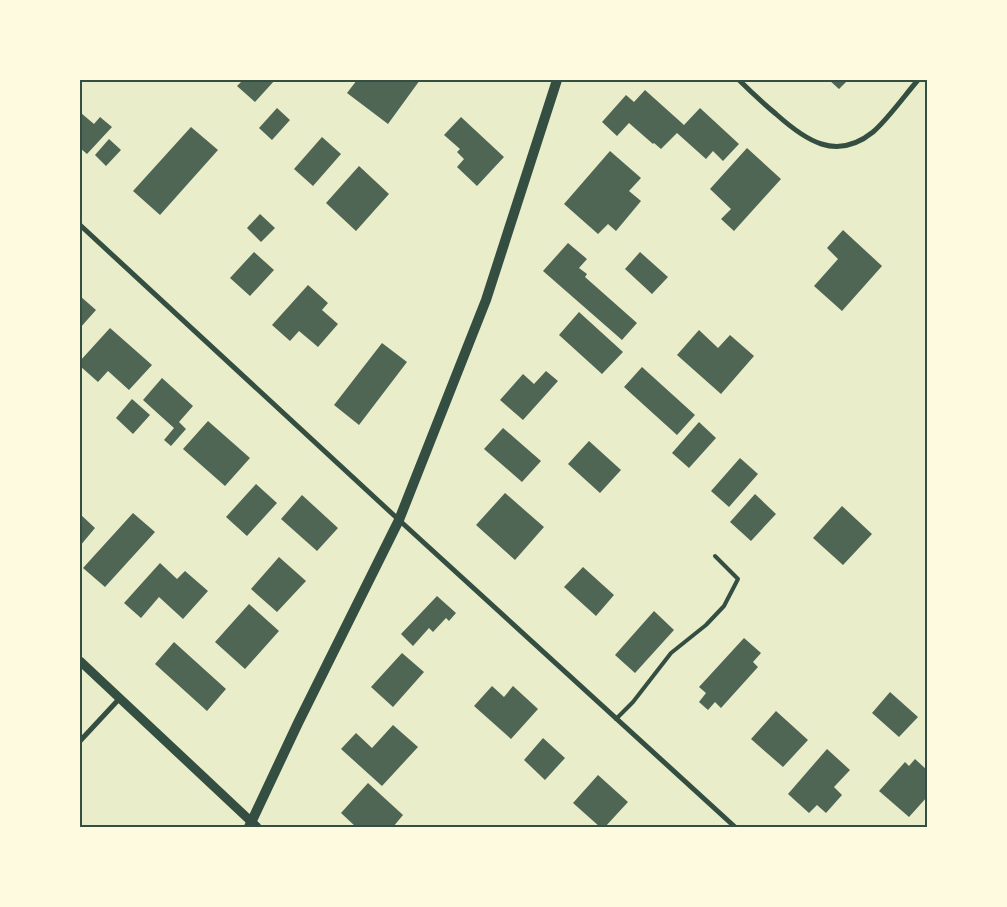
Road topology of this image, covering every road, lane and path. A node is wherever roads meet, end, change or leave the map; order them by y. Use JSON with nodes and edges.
{"nodes":[{"id":1,"x":557,"y":80,"type":"edge"},
{"id":2,"x":739,"y":80,"type":"edge"},
{"id":3,"x":918,"y":80,"type":"edge"},
{"id":4,"x":80,"y":225,"type":"edge"},
{"id":5,"x":399,"y":520,"type":"junction"},
{"id":6,"x":715,"y":556,"type":"dead end"},
{"id":7,"x":80,"y":661,"type":"edge"},
{"id":8,"x":120,"y":698,"type":"junction"},
{"id":9,"x":616,"y":719,"type":"junction"},
{"id":10,"x":80,"y":741,"type":"edge"},
{"id":11,"x":251,"y":825,"type":"edge"},
{"id":12,"x":735,"y":827,"type":"edge"}],
"edges":[{"from":1,"to":5,"type":"main road"},
{"from":2,"to":3,"type":"street"},
{"from":4,"to":5,"type":"street"},
{"from":5,"to":9,"type":"street"},
{"from":5,"to":11,"type":"main road"},
{"from":6,"to":9,"type":"lane"},
{"from":7,"to":8,"type":"street"},
{"from":8,"to":10,"type":"street"},
{"from":8,"to":11,"type":"street"},
{"from":9,"to":12,"type":"street"}]}
